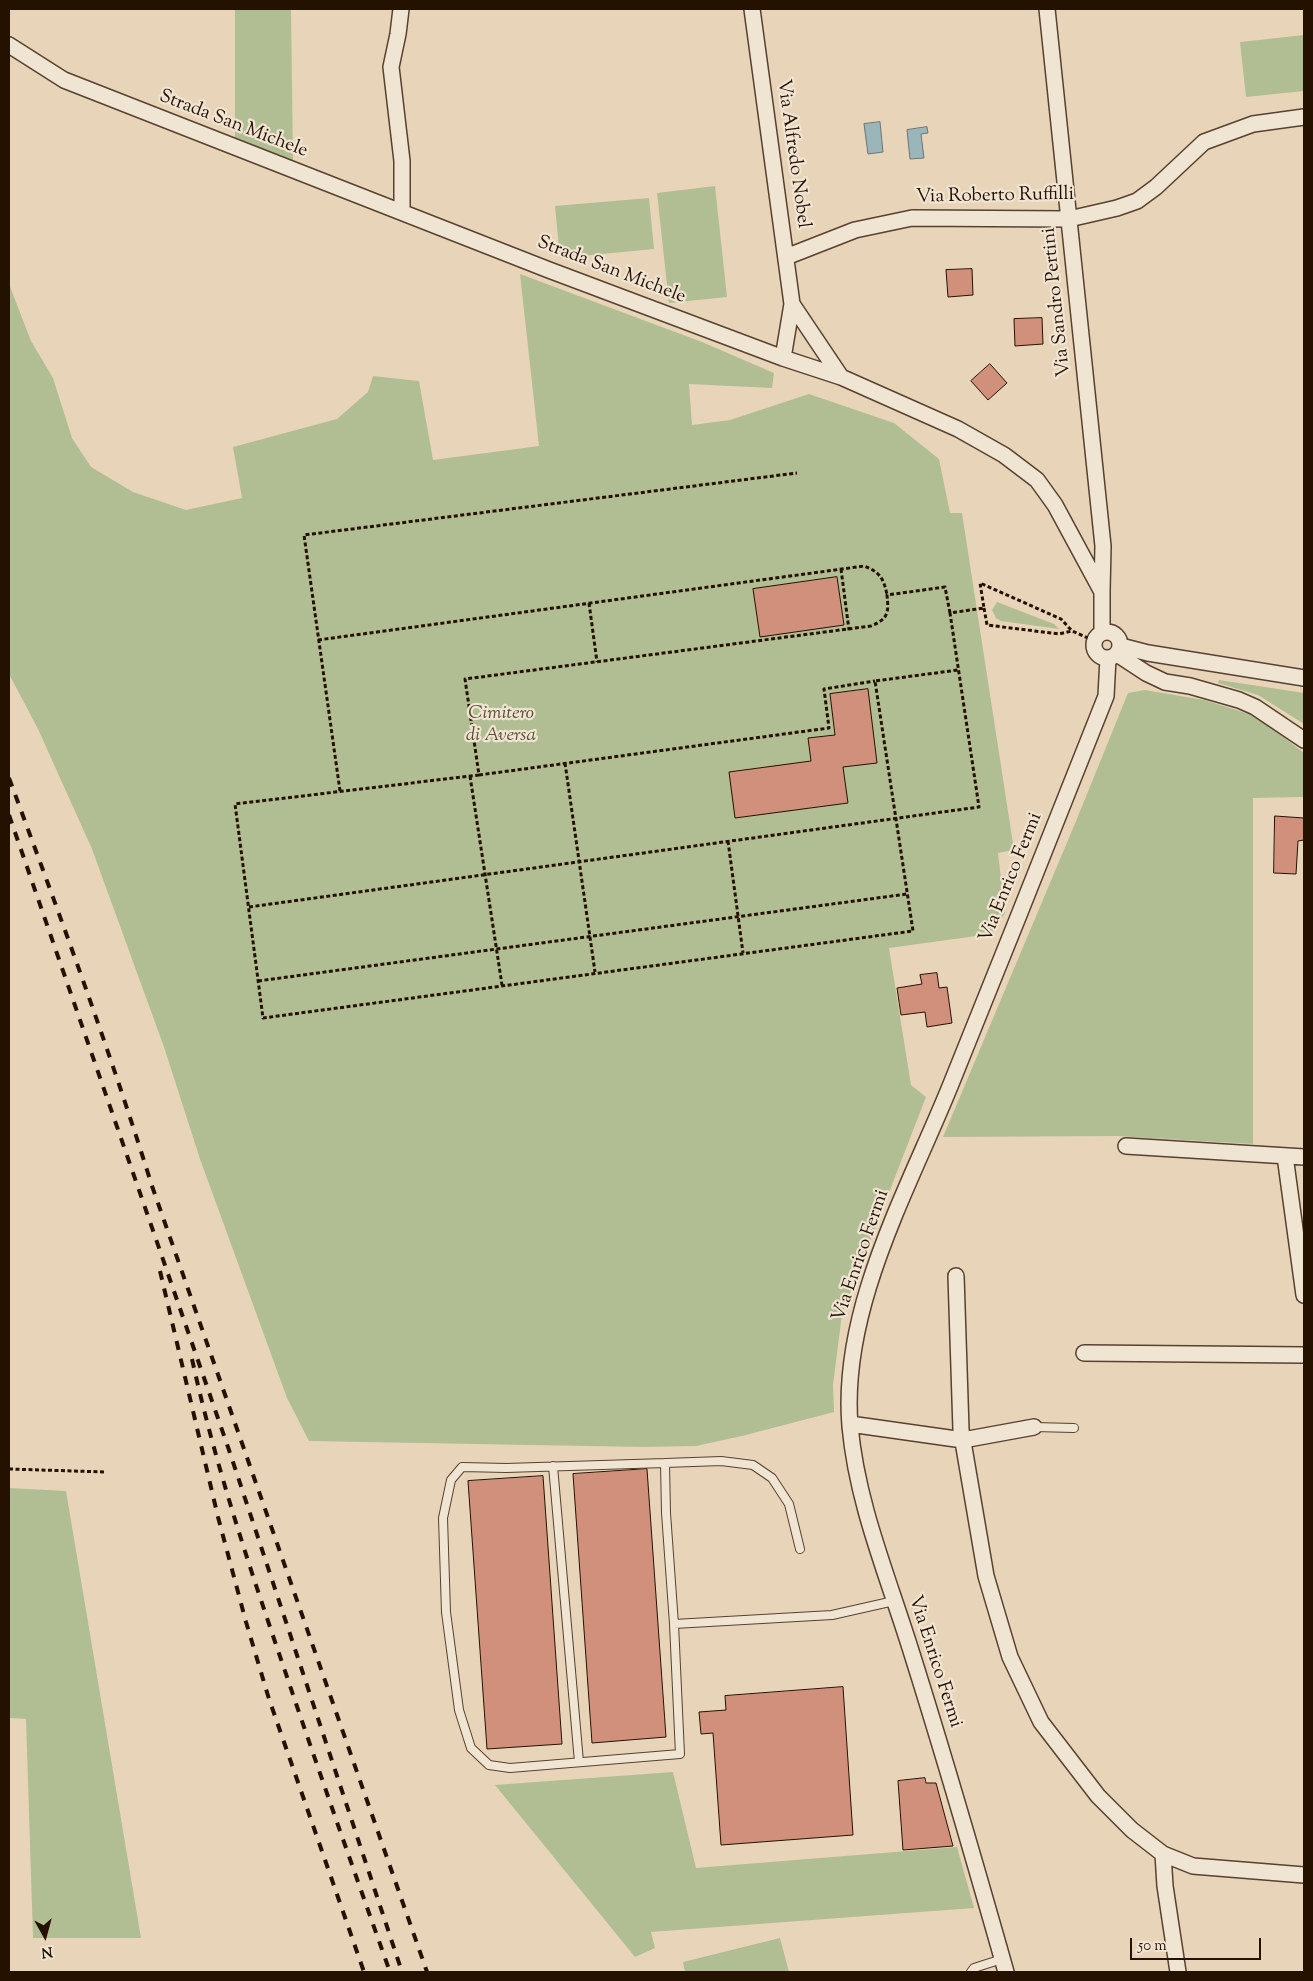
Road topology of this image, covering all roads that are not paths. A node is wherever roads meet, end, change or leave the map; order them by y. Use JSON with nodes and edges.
{"nodes":[{"id":1,"x":401,"y":9,"type":"edge"},
{"id":2,"x":752,"y":9,"type":"edge"},
{"id":3,"x":1047,"y":9,"type":"edge"},
{"id":4,"x":9,"y":44,"type":"edge"},
{"id":5,"x":1304,"y":117,"type":"edge"},
{"id":6,"x":402,"y":212,"type":"junction"},
{"id":7,"x":1069,"y":218,"type":"junction"},
{"id":8,"x":786,"y":257,"type":"junction"},
{"id":9,"x":792,"y":304,"type":"junction"},
{"id":10,"x":784,"y":358,"type":"junction"},
{"id":11,"x":841,"y":377,"type":"junction"},
{"id":12,"x":1102,"y":592,"type":"junction"},
{"id":13,"x":1098,"y":636,"type":"junction"},
{"id":14,"x":1115,"y":653,"type":"junction"},
{"id":15,"x":1304,"y":678,"type":"edge"},
{"id":16,"x":1304,"y":740,"type":"edge"},
{"id":17,"x":1126,"y":1146,"type":"dead end"},
{"id":18,"x":1285,"y":1156,"type":"junction"},
{"id":19,"x":1304,"y":1157,"type":"edge"},
{"id":20,"x":956,"y":1276,"type":"dead end"},
{"id":21,"x":1304,"y":1295,"type":"edge"},
{"id":22,"x":1084,"y":1353,"type":"dead end"},
{"id":23,"x":1304,"y":1355,"type":"edge"},
{"id":24,"x":850,"y":1424,"type":"junction"},
{"id":25,"x":1034,"y":1427,"type":"joint"},
{"id":26,"x":1074,"y":1428,"type":"dead end"},
{"id":27,"x":963,"y":1440,"type":"junction"},
{"id":28,"x":665,"y":1463,"type":"junction"},
{"id":29,"x":553,"y":1466,"type":"junction"},
{"id":30,"x":800,"y":1548,"type":"dead end"},
{"id":31,"x":894,"y":1601,"type":"junction"},
{"id":32,"x":674,"y":1624,"type":"junction"},
{"id":33,"x":579,"y":1762,"type":"junction"},
{"id":34,"x":1163,"y":1854,"type":"junction"},
{"id":35,"x":1304,"y":1875,"type":"edge"},
{"id":36,"x":1004,"y":1966,"type":"edge"},
{"id":37,"x":970,"y":1972,"type":"edge"},
{"id":38,"x":1178,"y":1972,"type":"edge"}],
"edges":[{"from":1,"to":6,"type":"street"},
{"from":2,"to":8,"type":"street","name":"Via Alfredo Nobel"},
{"from":3,"to":7,"type":"street","name":"Via Sandro Pertini"},
{"from":4,"to":6,"type":"street","name":"Strada San Michele"},
{"from":5,"to":7,"type":"street","name":"Via Roberto Ruffilli"},
{"from":6,"to":10,"type":"street","name":"Strada San Michele"},
{"from":7,"to":8,"type":"street","name":"Via Roberto Ruffilli"},
{"from":7,"to":12,"type":"street","name":"Via Sandro Pertini"},
{"from":8,"to":9,"type":"street","name":"Via Alfredo Nobel"},
{"from":9,"to":10,"type":"street","name":"Via Alfredo Nobel"},
{"from":9,"to":11,"type":"street","name":"Via Alfredo Nobel"},
{"from":10,"to":11,"type":"street","name":"Strada San Michele"},
{"from":11,"to":12,"type":"street","name":"Strada San Michele"},
{"from":12,"to":13,"type":"street","name":"Strada San Michele"},
{"from":13,"to":14,"type":"street"},
{"from":13,"to":14,"type":"street"},
{"from":14,"to":15,"type":"street"},
{"from":14,"to":16,"type":"street"},
{"from":14,"to":24,"type":"street","name":"Via Enrico Fermi"},
{"from":17,"to":18,"type":"street"},
{"from":18,"to":19,"type":"street"},
{"from":18,"to":21,"type":"street"},
{"from":20,"to":27,"type":"street"},
{"from":22,"to":23,"type":"street"},
{"from":24,"to":27,"type":"street"},
{"from":24,"to":31,"type":"street","name":"Via Enrico Fermi"},
{"from":25,"to":26,"type":"lane"},
{"from":25,"to":27,"type":"street"},
{"from":27,"to":34,"type":"street"},
{"from":28,"to":29,"type":"lane"},
{"from":28,"to":30,"type":"lane"},
{"from":28,"to":32,"type":"lane"},
{"from":29,"to":33,"type":"lane"},
{"from":29,"to":33,"type":"lane"},
{"from":31,"to":32,"type":"lane"},
{"from":31,"to":36,"type":"street","name":"Via Enrico Fermi"},
{"from":32,"to":33,"type":"lane"},
{"from":34,"to":35,"type":"street"},
{"from":34,"to":38,"type":"street"},
{"from":36,"to":37,"type":"lane"}]}
